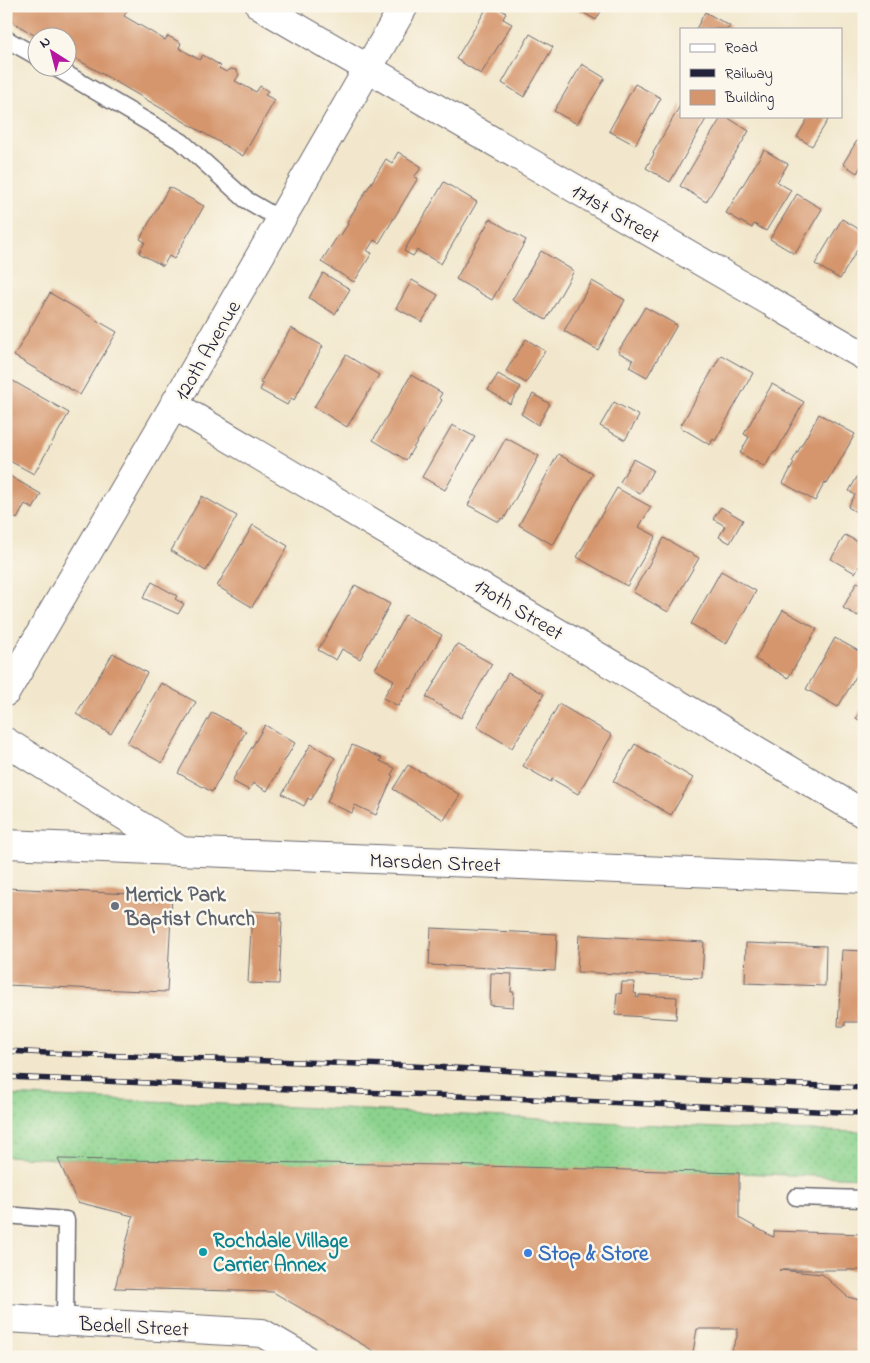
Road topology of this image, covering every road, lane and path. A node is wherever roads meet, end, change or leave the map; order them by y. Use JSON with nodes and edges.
{"nodes":[{"id":1,"x":260,"y":6,"type":"edge"},
{"id":2,"x":404,"y":6,"type":"edge"},
{"id":3,"x":6,"y":39,"type":"edge"},
{"id":4,"x":28,"y":51,"type":"edge"},
{"id":5,"x":368,"y":69,"type":"junction"},
{"id":6,"x":73,"y":78,"type":"edge"},
{"id":7,"x":281,"y":220,"type":"junction"},
{"id":8,"x":864,"y":356,"type":"edge"},
{"id":9,"x":174,"y":405,"type":"junction"},
{"id":10,"x":6,"y":692,"type":"edge"},
{"id":11,"x":6,"y":742,"type":"edge"},
{"id":12,"x":864,"y":814,"type":"edge"},
{"id":13,"x":6,"y":844,"type":"edge"},
{"id":14,"x":183,"y":852,"type":"junction"},
{"id":15,"x":864,"y":879,"type":"edge"},
{"id":16,"x":796,"y":1197,"type":"dead end"},
{"id":17,"x":864,"y":1199,"type":"edge"},
{"id":18,"x":6,"y":1215,"type":"edge"},
{"id":19,"x":6,"y":1318,"type":"edge"},
{"id":20,"x":65,"y":1322,"type":"junction"},
{"id":21,"x":303,"y":1357,"type":"edge"}],
"edges":[{"from":1,"to":5,"type":"street","name":"171st Street"},
{"from":2,"to":5,"type":"street","name":"120th Avenue"},
{"from":3,"to":4,"type":"lane"},
{"from":5,"to":7,"type":"street","name":"120th Avenue"},
{"from":5,"to":8,"type":"street","name":"171st Street"},
{"from":6,"to":7,"type":"lane"},
{"from":7,"to":9,"type":"street","name":"120th Avenue"},
{"from":9,"to":10,"type":"street","name":"120th Avenue"},
{"from":9,"to":12,"type":"street","name":"170th Street"},
{"from":11,"to":14,"type":"street"},
{"from":13,"to":14,"type":"street","name":"Marsden Street"},
{"from":14,"to":15,"type":"street","name":"Marsden Street"},
{"from":16,"to":17,"type":"lane"},
{"from":18,"to":20,"type":"lane"},
{"from":19,"to":20,"type":"street","name":"Bedell Street"},
{"from":20,"to":21,"type":"street","name":"Bedell Street"}]}
